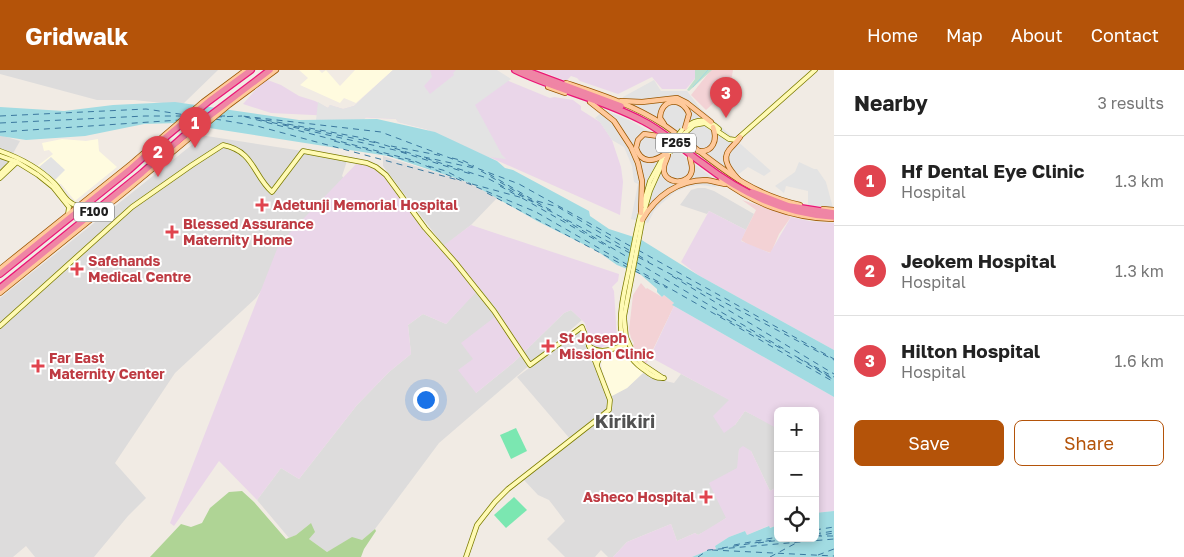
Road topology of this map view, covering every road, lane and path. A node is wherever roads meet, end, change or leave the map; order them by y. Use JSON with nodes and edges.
{"nodes":[{"id":1,"x":246,"y":70,"type":"edge"},
{"id":2,"x":251,"y":70,"type":"edge"},
{"id":3,"x":270,"y":70,"type":"edge"},
{"id":4,"x":276,"y":70,"type":"edge"},
{"id":5,"x":511,"y":70,"type":"edge"},
{"id":6,"x":515,"y":70,"type":"edge"},
{"id":7,"x":524,"y":70,"type":"edge"},
{"id":8,"x":532,"y":70,"type":"edge"},
{"id":9,"x":815,"y":70,"type":"edge"},
{"id":10,"x":589,"y":94,"type":"junction"},
{"id":11,"x":617,"y":101,"type":"junction"},
{"id":12,"x":206,"y":102,"type":"junction"},
{"id":13,"x":226,"y":105,"type":"junction"},
{"id":14,"x":712,"y":125,"type":"junction"},
{"id":15,"x":664,"y":126,"type":"junction"},
{"id":16,"x":684,"y":130,"type":"junction"},
{"id":17,"x":170,"y":131,"type":"junction"},
{"id":18,"x":187,"y":136,"type":"junction"},
{"id":19,"x":665,"y":137,"type":"junction"},
{"id":20,"x":740,"y":137,"type":"junction"},
{"id":21,"x":696,"y":149,"type":"junction"},
{"id":22,"x":0,"y":151,"type":"edge"},
{"id":23,"x":667,"y":153,"type":"junction"},
{"id":24,"x":0,"y":156,"type":"edge"},
{"id":25,"x":690,"y":156,"type":"junction"},
{"id":26,"x":8,"y":159,"type":"junction"},
{"id":27,"x":17,"y":160,"type":"junction"},
{"id":28,"x":10,"y":164,"type":"junction"},
{"id":29,"x":0,"y":174,"type":"edge"},
{"id":30,"x":0,"y":178,"type":"edge"},
{"id":31,"x":740,"y":182,"type":"junction"},
{"id":32,"x":727,"y":184,"type":"junction"},
{"id":33,"x":751,"y":198,"type":"junction"},
{"id":34,"x":79,"y":206,"type":"junction"},
{"id":35,"x":795,"y":206,"type":"junction"},
{"id":36,"x":834,"y":211,"type":"edge"},
{"id":37,"x":641,"y":213,"type":"junction"},
{"id":38,"x":67,"y":216,"type":"junction"},
{"id":39,"x":834,"y":218,"type":"edge"},
{"id":40,"x":641,"y":221,"type":"junction"},
{"id":41,"x":0,"y":269,"type":"edge"},
{"id":42,"x":0,"y":274,"type":"edge"},
{"id":43,"x":0,"y":288,"type":"edge"},
{"id":44,"x":0,"y":293,"type":"edge"},
{"id":45,"x":0,"y":326,"type":"edge"},
{"id":46,"x":626,"y":342,"type":"junction"},
{"id":47,"x":588,"y":345,"type":"junction"},
{"id":48,"x":604,"y":351,"type":"junction"},
{"id":49,"x":597,"y":366,"type":"junction"},
{"id":50,"x":466,"y":557,"type":"edge"}],
"edges":[{"from":1,"to":12,"type":"main road"},
{"from":2,"to":12,"type":"highway","number":"F100"},
{"from":3,"to":13,"type":"highway","number":"F100"},
{"from":4,"to":13,"type":"main road"},
{"from":5,"to":10,"type":"main road"},
{"from":6,"to":33,"type":"highway","number":"F265"},
{"from":7,"to":10,"type":"highway","number":"F265"},
{"from":8,"to":10,"type":"main road"},
{"from":9,"to":20,"type":"main road"},
{"from":10,"to":11,"type":"main road"},
{"from":10,"to":19,"type":"main road"},
{"from":10,"to":35,"type":"highway","number":"F265"},
{"from":10,"to":37,"type":"main road"},
{"from":11,"to":14,"type":"main road"},
{"from":11,"to":15,"type":"main road"},
{"from":12,"to":17,"type":"highway","number":"F100"},
{"from":13,"to":18,"type":"highway","number":"F100"},
{"from":14,"to":16,"type":"main road"},
{"from":14,"to":20,"type":"main road"},
{"from":14,"to":21,"type":"main road"},
{"from":15,"to":16,"type":"main road"},
{"from":15,"to":21,"type":"main road"},
{"from":16,"to":23,"type":"main road","bridge":true},
{"from":17,"to":34,"type":"main road"},
{"from":17,"to":42,"type":"highway","number":"F100"},
{"from":18,"to":43,"type":"highway","number":"F100"},
{"from":18,"to":44,"type":"main road"},
{"from":19,"to":23,"type":"main road"},
{"from":19,"to":25,"type":"main road"},
{"from":20,"to":31,"type":"main road"},
{"from":21,"to":31,"type":"main road"},
{"from":22,"to":27,"type":"main road"},
{"from":23,"to":25,"type":"main road"},
{"from":23,"to":37,"type":"main road"},
{"from":23,"to":40,"type":"main road"},
{"from":24,"to":26,"type":"main road"},
{"from":25,"to":32,"type":"main road"},
{"from":26,"to":27,"type":"main road"},
{"from":26,"to":28,"type":"main road"},
{"from":27,"to":28,"type":"main road"},
{"from":27,"to":30,"type":"main road"},
{"from":27,"to":34,"type":"main road"},
{"from":27,"to":38,"type":"main road"},
{"from":28,"to":29,"type":"main road"},
{"from":31,"to":35,"type":"main road"},
{"from":32,"to":33,"type":"main road"},
{"from":32,"to":40,"type":"main road"},
{"from":33,"to":39,"type":"highway","number":"F265"},
{"from":34,"to":38,"type":"main road"},
{"from":35,"to":36,"type":"highway","number":"F265"},
{"from":37,"to":40,"type":"main road"},
{"from":38,"to":41,"type":"main road"},
{"from":40,"to":46,"type":"main road"},
{"from":45,"to":47,"type":"main road"},
{"from":46,"to":46,"type":"main road"},
{"from":46,"to":48,"type":"main road"},
{"from":47,"to":48,"type":"main road"},
{"from":47,"to":49,"type":"main road"},
{"from":48,"to":49,"type":"main road"},
{"from":49,"to":50,"type":"main road"}]}
